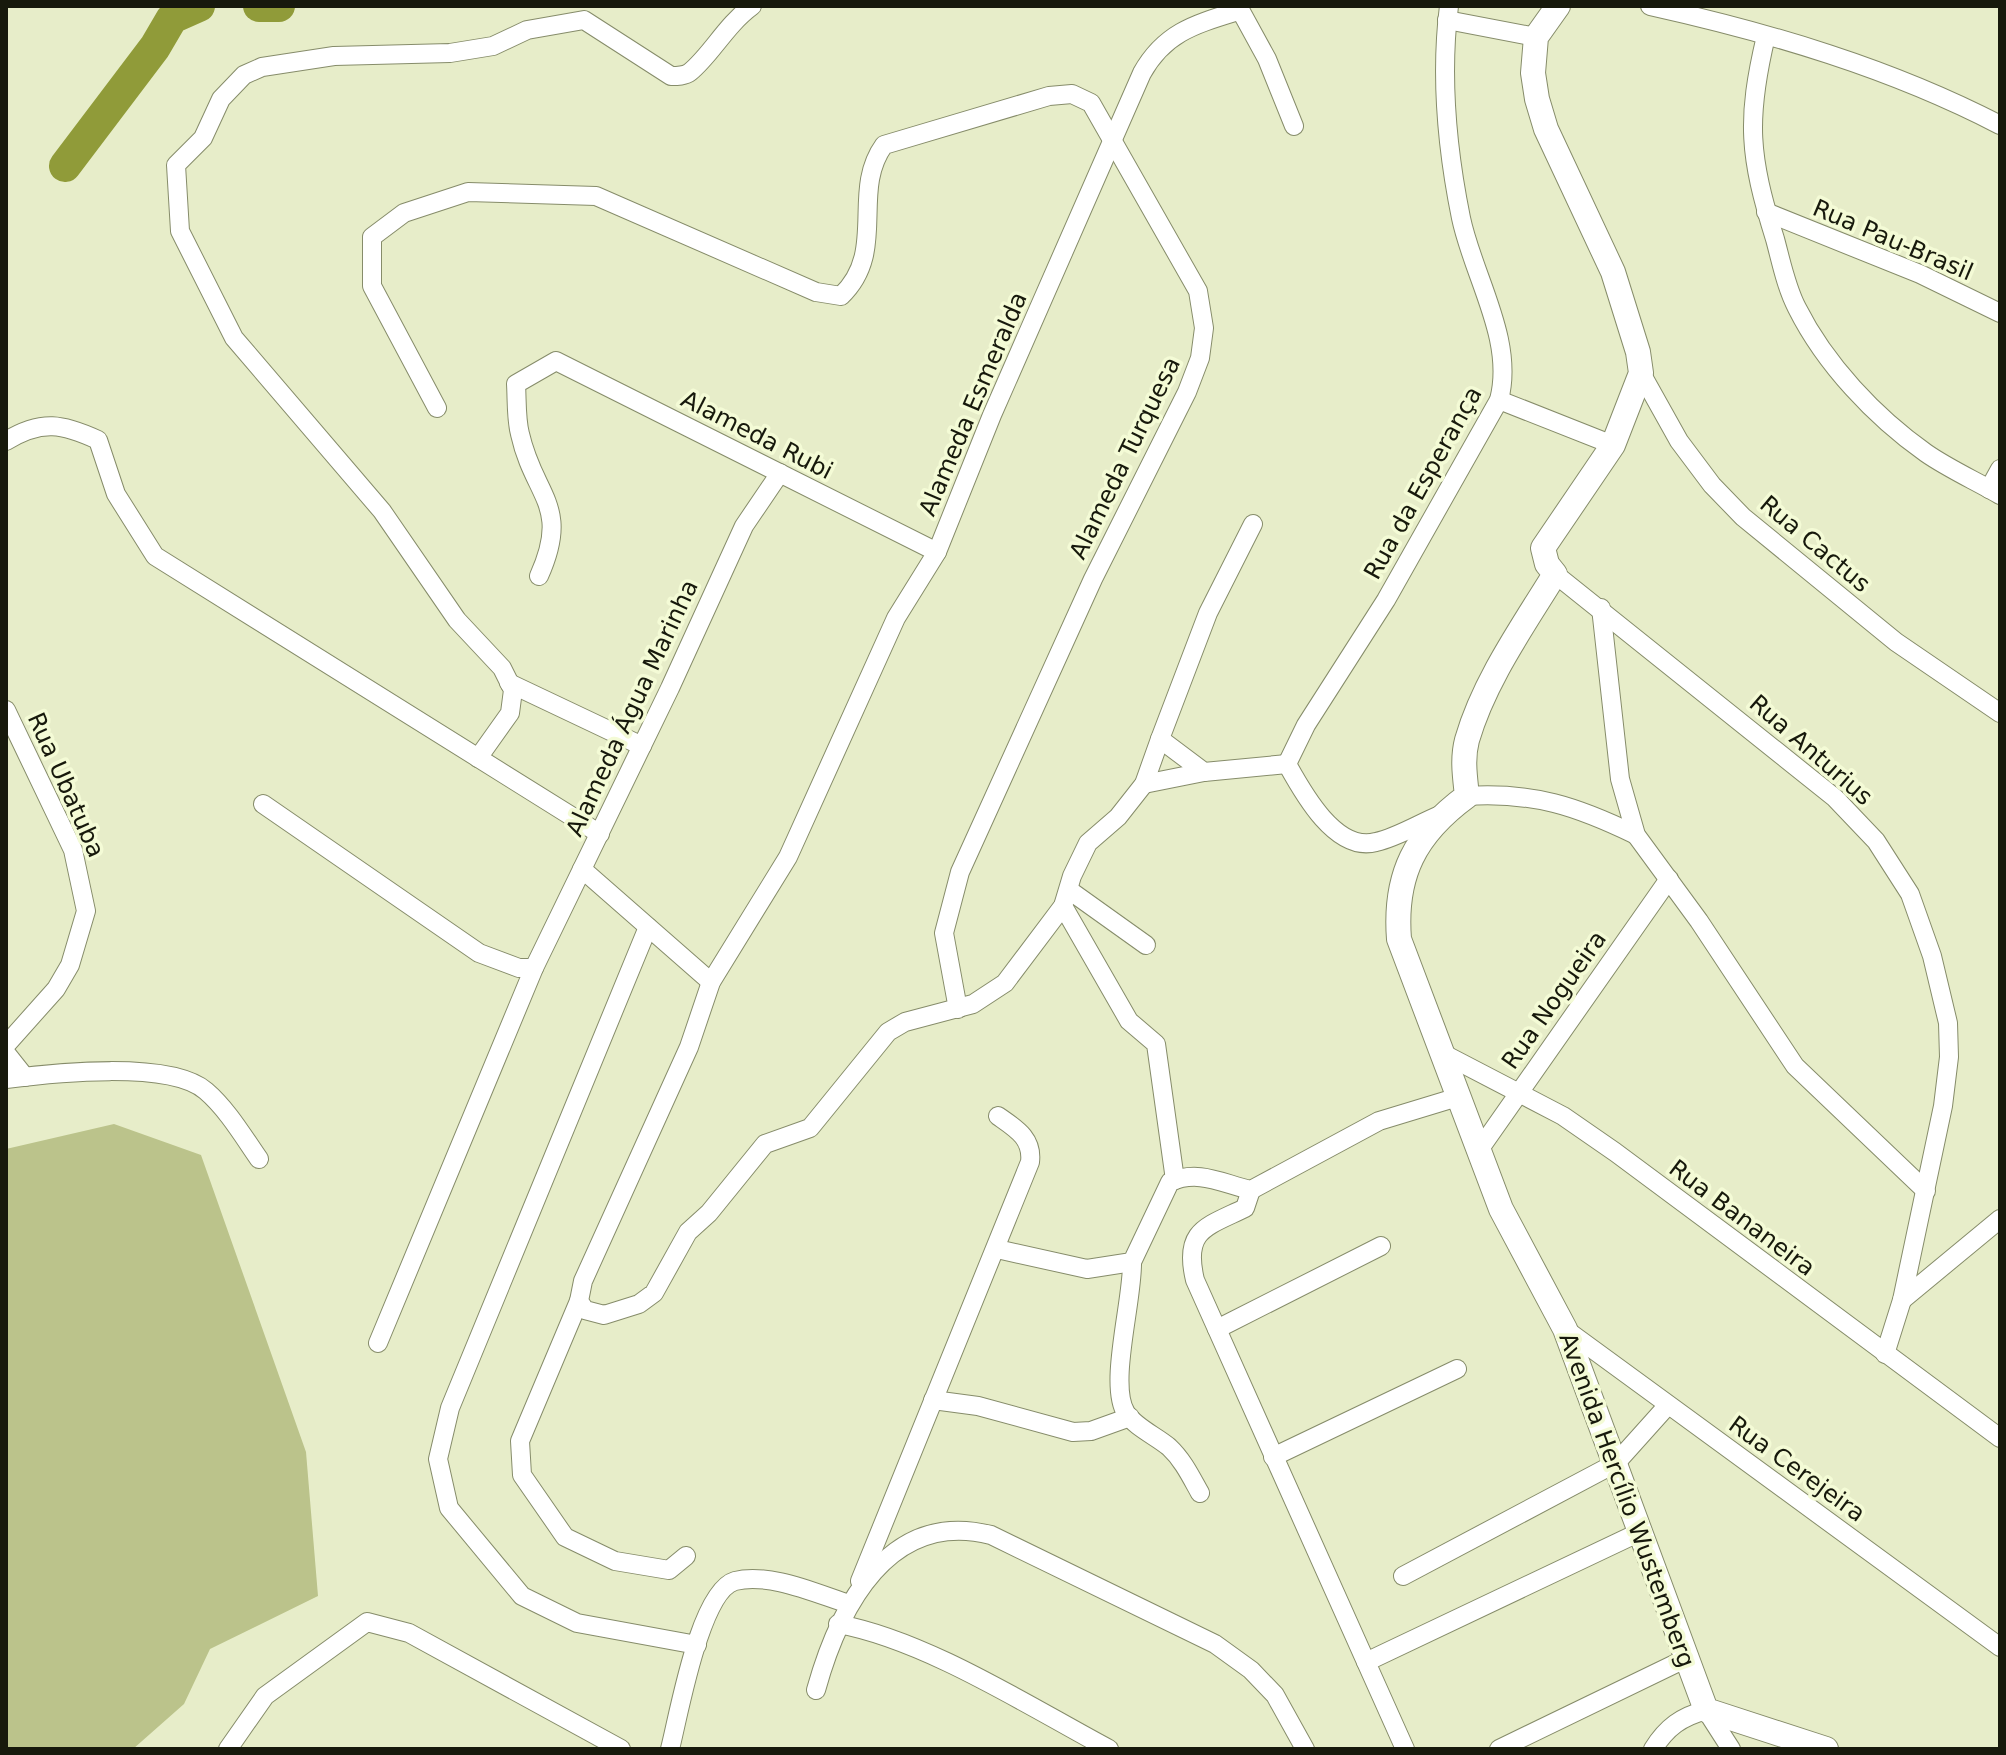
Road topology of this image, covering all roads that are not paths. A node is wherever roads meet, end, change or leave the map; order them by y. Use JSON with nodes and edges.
{"nodes":[{"id":1,"x":752,"y":6,"type":"edge"},
{"id":2,"x":1558,"y":6,"type":"edge"},
{"id":3,"x":1650,"y":6,"type":"edge"},
{"id":4,"x":1238,"y":8,"type":"edge"},
{"id":5,"x":1448,"y":13,"type":"edge"},
{"id":6,"x":1766,"y":36,"type":"junction"},
{"id":7,"x":1536,"y":37,"type":"junction"},
{"id":8,"x":2000,"y":125,"type":"edge"},
{"id":9,"x":1294,"y":126,"type":"dead end"},
{"id":10,"x":1114,"y":141,"type":"junction"},
{"id":11,"x":1766,"y":212,"type":"junction"},
{"id":12,"x":2000,"y":313,"type":"edge"},
{"id":13,"x":1641,"y":373,"type":"junction"},
{"id":14,"x":1499,"y":400,"type":"junction"},
{"id":15,"x":437,"y":408,"type":"dead end"},
{"id":16,"x":13,"y":437,"type":"edge"},
{"id":17,"x":1613,"y":445,"type":"junction"},
{"id":18,"x":2000,"y":469,"type":"edge"},
{"id":19,"x":780,"y":473,"type":"junction"},
{"id":20,"x":1995,"y":492,"type":"edge"},
{"id":21,"x":1253,"y":524,"type":"dead end"},
{"id":22,"x":937,"y":552,"type":"junction"},
{"id":23,"x":1555,"y":574,"type":"junction"},
{"id":24,"x":539,"y":576,"type":"dead end"},
{"id":25,"x":1601,"y":608,"type":"junction"},
{"id":26,"x":509,"y":683,"type":"junction"},
{"id":27,"x":6,"y":710,"type":"edge"},
{"id":28,"x":2000,"y":713,"type":"edge"},
{"id":29,"x":1160,"y":739,"type":"junction"},
{"id":30,"x":642,"y":746,"type":"junction"},
{"id":31,"x":478,"y":758,"type":"junction"},
{"id":32,"x":1287,"y":764,"type":"junction"},
{"id":33,"x":1204,"y":772,"type":"junction"},
{"id":34,"x":1144,"y":784,"type":"junction"},
{"id":35,"x":1467,"y":796,"type":"junction"},
{"id":36,"x":263,"y":804,"type":"dead end"},
{"id":37,"x":1443,"y":814,"type":"junction"},
{"id":38,"x":600,"y":834,"type":"junction"},
{"id":39,"x":1636,"y":835,"type":"junction"},
{"id":40,"x":582,"y":869,"type":"junction"},
{"id":41,"x":1669,"y":879,"type":"junction"},
{"id":42,"x":1066,"y":898,"type":"junction"},
{"id":43,"x":648,"y":927,"type":"junction"},
{"id":44,"x":1146,"y":945,"type":"dead end"},
{"id":45,"x":534,"y":968,"type":"junction"},
{"id":46,"x":711,"y":982,"type":"junction"},
{"id":47,"x":958,"y":1009,"type":"junction"},
{"id":48,"x":6,"y":1045,"type":"edge"},
{"id":49,"x":6,"y":1053,"type":"edge"},
{"id":50,"x":1444,"y":1054,"type":"junction"},
{"id":51,"x":15,"y":1078,"type":"edge"},
{"id":52,"x":1519,"y":1092,"type":"junction"},
{"id":53,"x":1458,"y":1097,"type":"junction"},
{"id":54,"x":998,"y":1116,"type":"dead end"},
{"id":55,"x":1479,"y":1150,"type":"junction"},
{"id":56,"x":259,"y":1159,"type":"dead end"},
{"id":57,"x":1175,"y":1180,"type":"junction"},
{"id":58,"x":1251,"y":1190,"type":"junction"},
{"id":59,"x":1926,"y":1191,"type":"junction"},
{"id":60,"x":2000,"y":1219,"type":"edge"},
{"id":61,"x":1381,"y":1246,"type":"dead end"},
{"id":62,"x":997,"y":1249,"type":"junction"},
{"id":63,"x":1132,"y":1262,"type":"junction"},
{"id":64,"x":1902,"y":1300,"type":"junction"},
{"id":65,"x":579,"y":1301,"type":"junction"},
{"id":66,"x":1217,"y":1329,"type":"junction"},
{"id":67,"x":1565,"y":1329,"type":"junction"},
{"id":68,"x":378,"y":1343,"type":"dead end"},
{"id":69,"x":1885,"y":1354,"type":"junction"},
{"id":70,"x":1457,"y":1369,"type":"dead end"},
{"id":71,"x":933,"y":1400,"type":"junction"},
{"id":72,"x":1668,"y":1405,"type":"junction"},
{"id":73,"x":1130,"y":1417,"type":"junction"},
{"id":74,"x":2000,"y":1438,"type":"edge"},
{"id":75,"x":1273,"y":1457,"type":"junction"},
{"id":76,"x":1616,"y":1463,"type":"junction"},
{"id":77,"x":1200,"y":1493,"type":"dead end"},
{"id":78,"x":1642,"y":1531,"type":"junction"},
{"id":79,"x":686,"y":1556,"type":"dead end"},
{"id":80,"x":1403,"y":1576,"type":"dead end"},
{"id":81,"x":852,"y":1599,"type":"junction"},
{"id":82,"x":838,"y":1624,"type":"junction"},
{"id":83,"x":697,"y":1645,"type":"junction"},
{"id":84,"x":2000,"y":1647,"type":"edge"},
{"id":85,"x":1685,"y":1659,"type":"junction"},
{"id":86,"x":1366,"y":1662,"type":"junction"},
{"id":87,"x":816,"y":1690,"type":"dead end"},
{"id":88,"x":1706,"y":1710,"type":"junction"},
{"id":89,"x":228,"y":1749,"type":"edge"},
{"id":90,"x":621,"y":1749,"type":"edge"},
{"id":91,"x":670,"y":1749,"type":"edge"},
{"id":92,"x":1109,"y":1749,"type":"edge"},
{"id":93,"x":1305,"y":1749,"type":"edge"},
{"id":94,"x":1405,"y":1749,"type":"edge"},
{"id":95,"x":1499,"y":1749,"type":"edge"},
{"id":96,"x":1653,"y":1749,"type":"edge"},
{"id":97,"x":1731,"y":1749,"type":"edge"},
{"id":98,"x":1826,"y":1749,"type":"edge"}],
"edges":[{"from":1,"to":26,"type":"street"},
{"from":2,"to":7,"type":"street"},
{"from":3,"to":6,"type":"street"},
{"from":4,"to":9,"type":"street"},
{"from":4,"to":10,"type":"street","name":"Alameda Esmeralda"},
{"from":5,"to":7,"type":"street"},
{"from":5,"to":14,"type":"street","name":"Rua da Esperança"},
{"from":6,"to":8,"type":"street"},
{"from":6,"to":11,"type":"street"},
{"from":7,"to":13,"type":"street"},
{"from":10,"to":15,"type":"street","name":"Alameda Turquesa"},
{"from":10,"to":22,"type":"street","name":"Alameda Esmeralda"},
{"from":10,"to":47,"type":"street","name":"Alameda Turquesa"},
{"from":11,"to":12,"type":"street","name":"Rua Pau-Brasil"},
{"from":11,"to":20,"type":"street"},
{"from":13,"to":17,"type":"street"},
{"from":13,"to":28,"type":"street","name":"Rua Cactus"},
{"from":14,"to":17,"type":"street"},
{"from":14,"to":32,"type":"street","name":"Rua da Esperança"},
{"from":16,"to":31,"type":"street"},
{"from":17,"to":23,"type":"street"},
{"from":18,"to":20,"type":"street"},
{"from":19,"to":22,"type":"street","name":"Alameda Rubi"},
{"from":19,"to":24,"type":"street","name":"Alameda Rubi"},
{"from":19,"to":30,"type":"street","name":"Alameda Água Marinha"},
{"from":21,"to":29,"type":"street"},
{"from":22,"to":46,"type":"street","name":"Alameda Esmeralda"},
{"from":23,"to":25,"type":"street","name":"Rua Anturius"},
{"from":23,"to":35,"type":"street"},
{"from":25,"to":39,"type":"street"},
{"from":25,"to":59,"type":"street","name":"Rua Anturius"},
{"from":26,"to":30,"type":"street"},
{"from":26,"to":31,"type":"street"},
{"from":27,"to":48,"type":"street","name":"Rua Ubatuba"},
{"from":29,"to":33,"type":"street"},
{"from":29,"to":34,"type":"street"},
{"from":30,"to":38,"type":"street","name":"Alameda Água Marinha"},
{"from":31,"to":38,"type":"street"},
{"from":32,"to":33,"type":"street"},
{"from":32,"to":37,"type":"street"},
{"from":33,"to":34,"type":"street"},
{"from":34,"to":42,"type":"street"},
{"from":35,"to":37,"type":"street","name":"Avenida Hercílio Wustemberg"},
{"from":35,"to":39,"type":"street"},
{"from":36,"to":45,"type":"street"},
{"from":37,"to":50,"type":"street","name":"Avenida Hercílio Wustemberg"},
{"from":38,"to":40,"type":"street","name":"Alameda Água Marinha"},
{"from":39,"to":41,"type":"street"},
{"from":40,"to":43,"type":"street"},
{"from":40,"to":45,"type":"street","name":"Alameda Água Marinha"},
{"from":41,"to":52,"type":"street","name":"Rua Nogueira"},
{"from":41,"to":59,"type":"street"},
{"from":42,"to":44,"type":"street"},
{"from":42,"to":47,"type":"street"},
{"from":42,"to":57,"type":"street"},
{"from":43,"to":46,"type":"street"},
{"from":43,"to":83,"type":"street"},
{"from":45,"to":68,"type":"street","name":"Alameda Água Marinha"},
{"from":46,"to":65,"type":"street","name":"Alameda Esmeralda"},
{"from":47,"to":65,"type":"street"},
{"from":49,"to":51,"type":"street"},
{"from":50,"to":52,"type":"street","name":"Rua Bananeira"},
{"from":50,"to":53,"type":"street","name":"Avenida Hercílio Wustemberg"},
{"from":51,"to":56,"type":"street"},
{"from":52,"to":55,"type":"street","name":"Rua Nogueira"},
{"from":52,"to":69,"type":"street","name":"Rua Bananeira"},
{"from":53,"to":55,"type":"street","name":"Avenida Hercílio Wustemberg"},
{"from":53,"to":58,"type":"street"},
{"from":54,"to":62,"type":"street"},
{"from":55,"to":67,"type":"street","name":"Avenida Hercílio Wustemberg"},
{"from":57,"to":58,"type":"street"},
{"from":57,"to":63,"type":"street"},
{"from":58,"to":66,"type":"street"},
{"from":59,"to":64,"type":"street","name":"Rua Anturius"},
{"from":60,"to":64,"type":"street"},
{"from":61,"to":66,"type":"street"},
{"from":62,"to":63,"type":"street"},
{"from":62,"to":71,"type":"street"},
{"from":63,"to":73,"type":"street"},
{"from":64,"to":69,"type":"street","name":"Rua Anturius"},
{"from":65,"to":79,"type":"street","name":"Alameda Esmeralda"},
{"from":66,"to":75,"type":"street"},
{"from":67,"to":72,"type":"street","name":"Rua Cerejeira"},
{"from":67,"to":76,"type":"street","name":"Avenida Hercílio Wustemberg"},
{"from":69,"to":74,"type":"street","name":"Rua Bananeira"},
{"from":70,"to":75,"type":"street"},
{"from":71,"to":73,"type":"street"},
{"from":71,"to":81,"type":"street"},
{"from":72,"to":76,"type":"street"},
{"from":72,"to":84,"type":"street","name":"Rua Cerejeira"},
{"from":73,"to":77,"type":"street"},
{"from":75,"to":86,"type":"street"},
{"from":76,"to":78,"type":"street","name":"Avenida Hercílio Wustemberg"},
{"from":76,"to":80,"type":"street"},
{"from":78,"to":85,"type":"street","name":"Avenida Hercílio Wustemberg"},
{"from":78,"to":86,"type":"street"},
{"from":81,"to":82,"type":"street"},
{"from":81,"to":83,"type":"street"},
{"from":81,"to":93,"type":"street"},
{"from":82,"to":87,"type":"street"},
{"from":82,"to":92,"type":"street"},
{"from":83,"to":91,"type":"street"},
{"from":85,"to":88,"type":"street","name":"Avenida Hercílio Wustemberg"},
{"from":85,"to":95,"type":"street"},
{"from":86,"to":94,"type":"street"},
{"from":88,"to":96,"type":"street"},
{"from":88,"to":97,"type":"street"},
{"from":88,"to":98,"type":"street"},
{"from":89,"to":90,"type":"street"}]}
